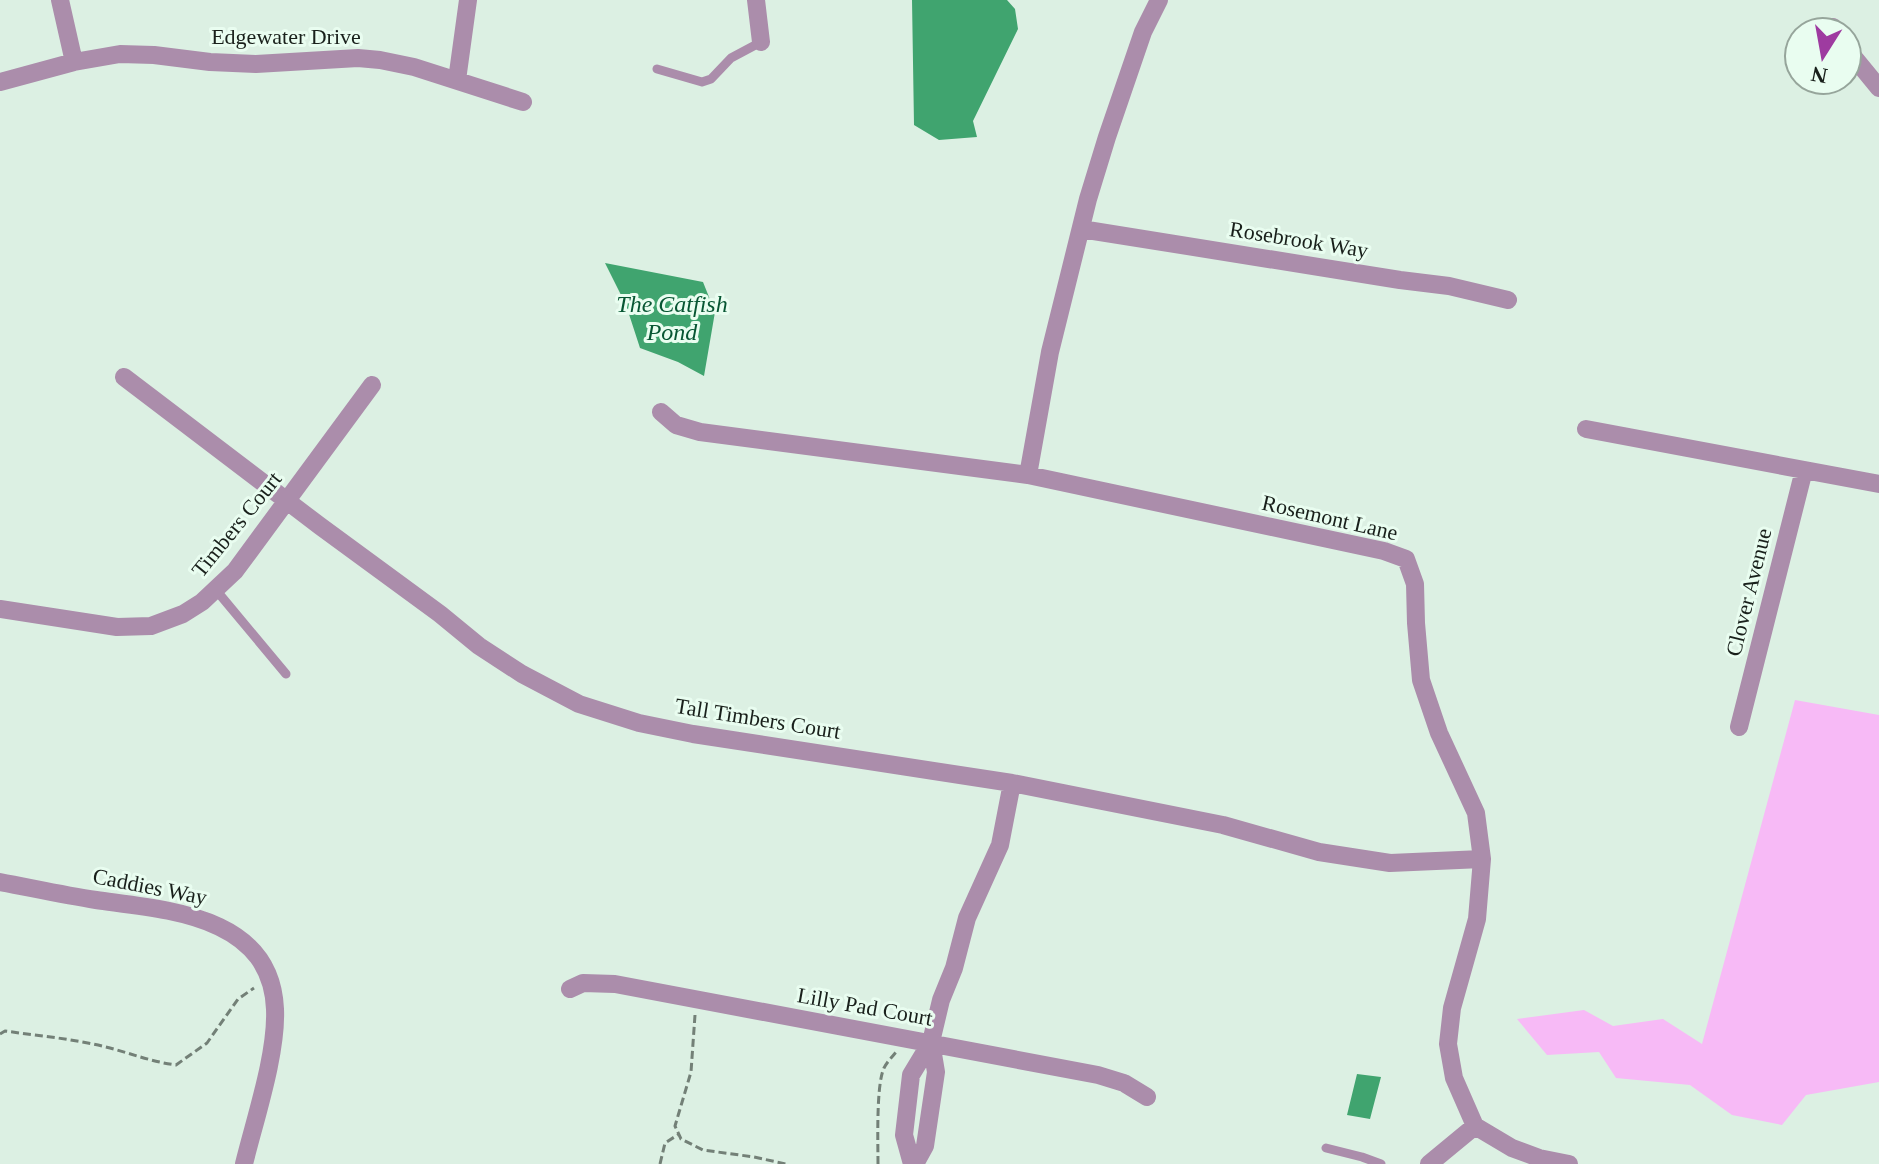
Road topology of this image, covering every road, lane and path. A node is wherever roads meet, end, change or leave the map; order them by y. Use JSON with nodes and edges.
{"nodes":[{"id":1,"x":60,"y":0,"type":"edge"},
{"id":2,"x":468,"y":0,"type":"edge"},
{"id":3,"x":756,"y":0,"type":"edge"},
{"id":4,"x":1159,"y":0,"type":"edge"},
{"id":5,"x":761,"y":42,"type":"joint"},
{"id":6,"x":74,"y":62,"type":"junction"},
{"id":7,"x":1863,"y":68,"type":"edge"},
{"id":8,"x":657,"y":69,"type":"dead end"},
{"id":9,"x":457,"y":80,"type":"junction"},
{"id":10,"x":0,"y":82,"type":"edge"},
{"id":11,"x":1879,"y":88,"type":"edge"},
{"id":12,"x":523,"y":102,"type":"dead end"},
{"id":13,"x":1081,"y":229,"type":"junction"},
{"id":14,"x":1508,"y":300,"type":"dead end"},
{"id":15,"x":124,"y":377,"type":"dead end"},
{"id":16,"x":372,"y":385,"type":"dead end"},
{"id":17,"x":661,"y":412,"type":"dead end"},
{"id":18,"x":1586,"y":429,"type":"dead end"},
{"id":19,"x":1804,"y":470,"type":"junction"},
{"id":20,"x":1028,"y":475,"type":"junction"},
{"id":21,"x":1879,"y":484,"type":"edge"},
{"id":22,"x":287,"y":501,"type":"junction"},
{"id":23,"x":216,"y":590,"type":"junction"},
{"id":24,"x":0,"y":609,"type":"edge"},
{"id":25,"x":286,"y":674,"type":"dead end"},
{"id":26,"x":1739,"y":727,"type":"dead end"},
{"id":27,"x":1012,"y":783,"type":"junction"},
{"id":28,"x":1482,"y":859,"type":"junction"},
{"id":29,"x":0,"y":882,"type":"edge"},
{"id":30,"x":264,"y":965,"type":"junction"},
{"id":31,"x":570,"y":989,"type":"dead end"},
{"id":32,"x":695,"y":999,"type":"junction"},
{"id":33,"x":0,"y":1034,"type":"edge"},
{"id":34,"x":931,"y":1042,"type":"junction"},
{"id":35,"x":898,"y":1049,"type":"dead end"},
{"id":36,"x":1147,"y":1097,"type":"dead end"},
{"id":37,"x":1475,"y":1126,"type":"junction"},
{"id":38,"x":679,"y":1134,"type":"junction"},
{"id":39,"x":1326,"y":1148,"type":"dead end"},
{"id":40,"x":244,"y":1164,"type":"edge"},
{"id":41,"x":660,"y":1164,"type":"edge"},
{"id":42,"x":786,"y":1164,"type":"edge"},
{"id":43,"x":878,"y":1164,"type":"edge"},
{"id":44,"x":914,"y":1164,"type":"edge"},
{"id":45,"x":1381,"y":1164,"type":"edge"},
{"id":46,"x":1429,"y":1164,"type":"edge"},
{"id":47,"x":1569,"y":1164,"type":"edge"}],
"edges":[{"from":1,"to":6,"type":"street"},
{"from":2,"to":9,"type":"street"},
{"from":3,"to":5,"type":"street"},
{"from":4,"to":13,"type":"street"},
{"from":5,"to":8,"type":"lane"},
{"from":6,"to":9,"type":"street","name":"Edgewater Drive"},
{"from":6,"to":10,"type":"street","name":"Edgewater Drive"},
{"from":7,"to":11,"type":"street"},
{"from":9,"to":12,"type":"street","name":"Edgewater Drive"},
{"from":13,"to":14,"type":"street","name":"Rosebrook Way"},
{"from":13,"to":20,"type":"street"},
{"from":15,"to":22,"type":"street","name":"Tall Timbers Court"},
{"from":16,"to":22,"type":"street","name":"Timbers Court"},
{"from":17,"to":20,"type":"street","name":"Rosemont Lane"},
{"from":18,"to":19,"type":"street"},
{"from":19,"to":21,"type":"street"},
{"from":19,"to":26,"type":"street","name":"Clover Avenue"},
{"from":20,"to":28,"type":"street","name":"Rosemont Lane"},
{"from":22,"to":23,"type":"street","name":"Timbers Court"},
{"from":22,"to":27,"type":"street","name":"Tall Timbers Court"},
{"from":23,"to":24,"type":"street","name":"Timbers Court"},
{"from":23,"to":25,"type":"lane"},
{"from":27,"to":28,"type":"street","name":"Tall Timbers Court"},
{"from":27,"to":34,"type":"street"},
{"from":28,"to":37,"type":"street","name":"Rosemont Lane"},
{"from":29,"to":30,"type":"street","name":"Caddies Way"},
{"from":30,"to":33,"type":"path"},
{"from":30,"to":40,"type":"street","name":"Caddies Way"},
{"from":31,"to":32,"type":"street","name":"Lilly Pad Court"},
{"from":32,"to":34,"type":"street","name":"Lilly Pad Court"},
{"from":32,"to":38,"type":"path"},
{"from":34,"to":36,"type":"street","name":"Lilly Pad Court"},
{"from":34,"to":44,"type":"street"},
{"from":35,"to":43,"type":"path"},
{"from":37,"to":46,"type":"street"},
{"from":37,"to":47,"type":"street"},
{"from":38,"to":41,"type":"path"},
{"from":38,"to":42,"type":"path"},
{"from":39,"to":45,"type":"lane"}]}
